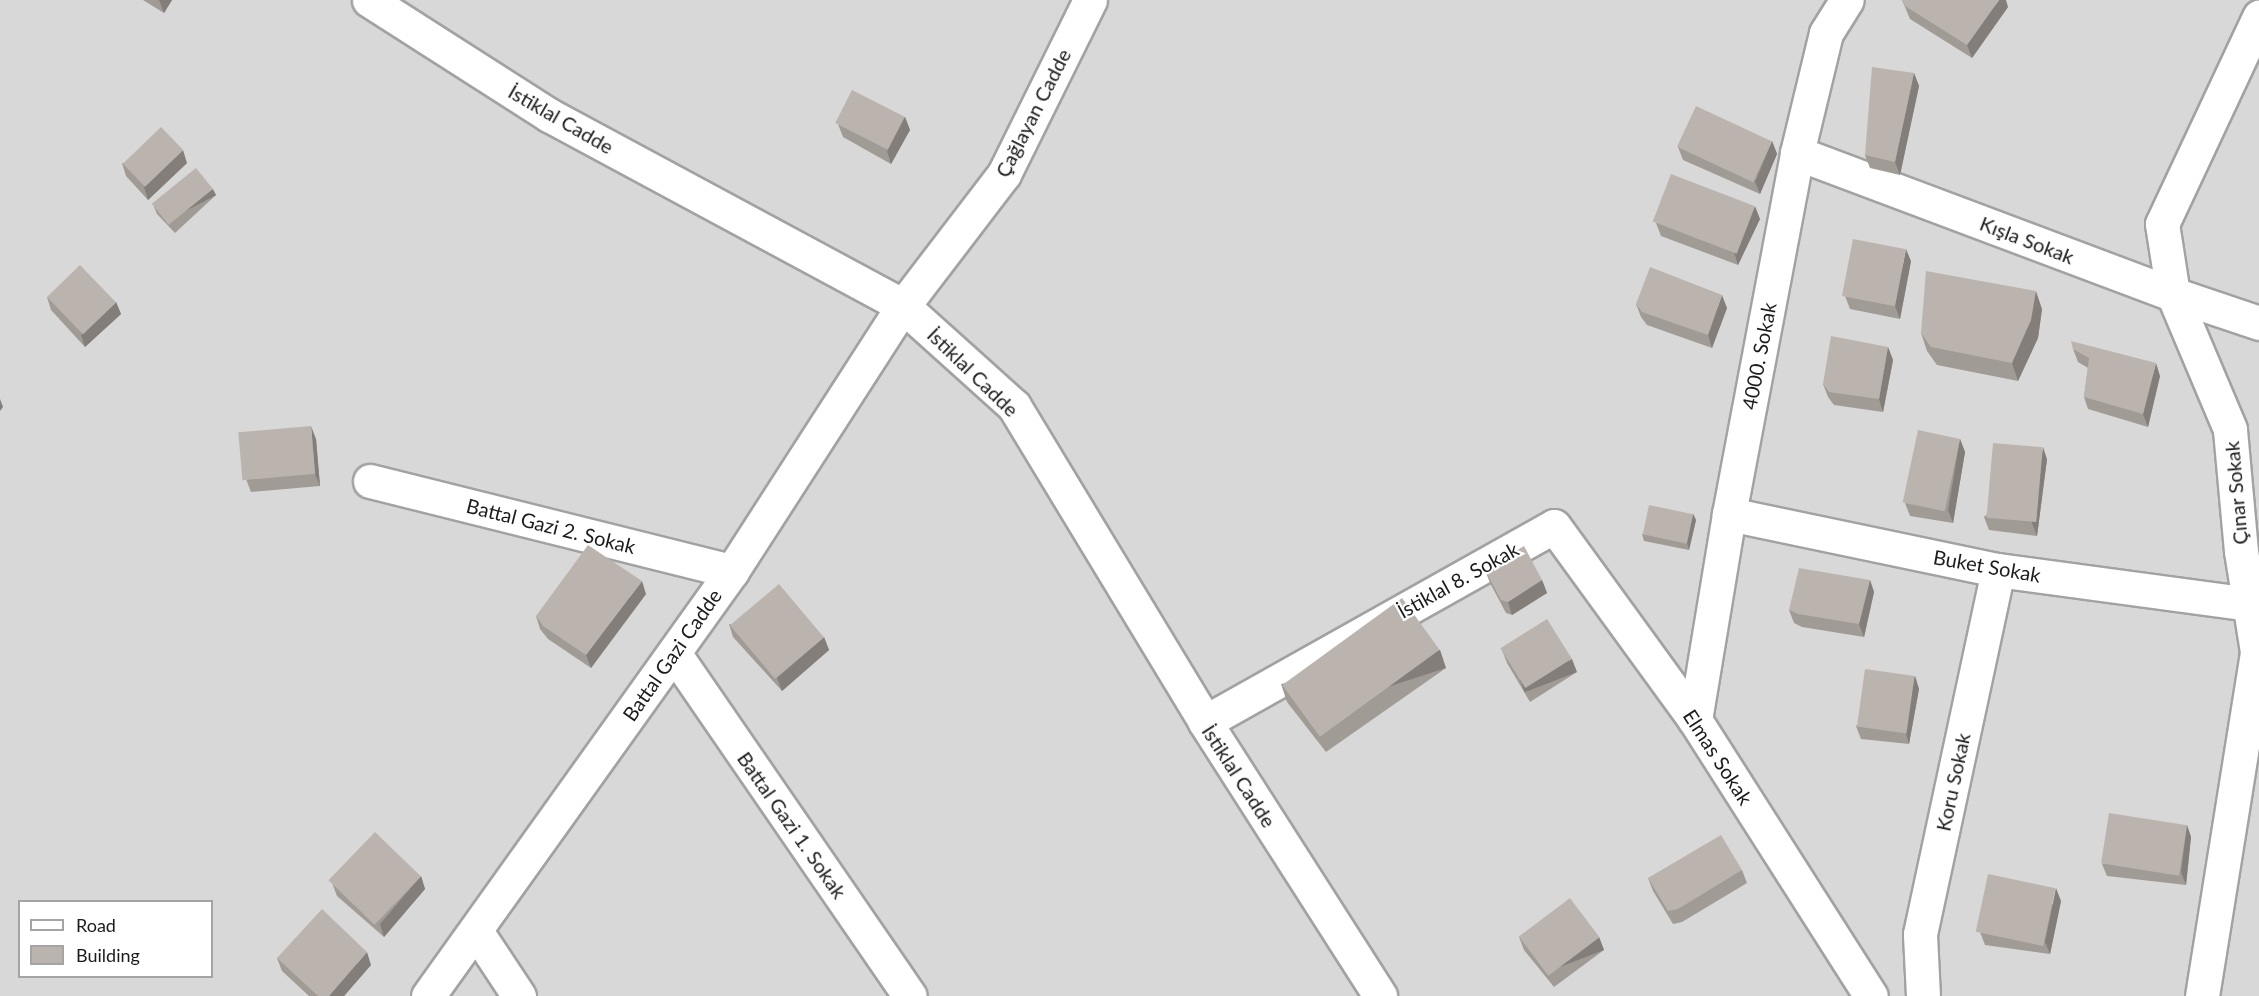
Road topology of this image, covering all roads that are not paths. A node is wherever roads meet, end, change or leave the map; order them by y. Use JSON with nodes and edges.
{"nodes":[{"id":1,"x":369,"y":0,"type":"edge"},
{"id":2,"x":1090,"y":0,"type":"edge"},
{"id":3,"x":1847,"y":0,"type":"edge"},
{"id":4,"x":2259,"y":18,"type":"edge"},
{"id":5,"x":1797,"y":153,"type":"junction"},
{"id":6,"x":2173,"y":294,"type":"junction"},
{"id":7,"x":903,"y":306,"type":"junction"},
{"id":8,"x":2259,"y":323,"type":"edge"},
{"id":9,"x":370,"y":481,"type":"dead end"},
{"id":10,"x":1730,"y":514,"type":"junction"},
{"id":11,"x":1554,"y":526,"type":"joint"},
{"id":12,"x":1998,"y":570,"type":"junction"},
{"id":13,"x":732,"y":571,"type":"junction"},
{"id":14,"x":2248,"y":604,"type":"junction"},
{"id":15,"x":674,"y":653,"type":"junction"},
{"id":16,"x":1695,"y":720,"type":"junction"},
{"id":17,"x":1205,"y":722,"type":"junction"},
{"id":18,"x":476,"y":931,"type":"junction"},
{"id":19,"x":428,"y":996,"type":"edge"},
{"id":20,"x":519,"y":996,"type":"edge"},
{"id":21,"x":910,"y":996,"type":"edge"},
{"id":22,"x":1380,"y":996,"type":"edge"},
{"id":23,"x":1871,"y":996,"type":"edge"},
{"id":24,"x":1923,"y":996,"type":"edge"},
{"id":25,"x":2202,"y":996,"type":"edge"}],
"edges":[{"from":1,"to":7,"type":"street","name":"İstiklal Cadde"},
{"from":2,"to":7,"type":"street","name":"Çağlayan Cadde"},
{"from":3,"to":5,"type":"street","name":"4000. Sokak"},
{"from":4,"to":6,"type":"street","name":"Çınar Sokak"},
{"from":5,"to":6,"type":"street","name":"Kışla Sokak"},
{"from":5,"to":10,"type":"street","name":"4000. Sokak"},
{"from":6,"to":8,"type":"street","name":"Kışla Sokak"},
{"from":6,"to":14,"type":"street","name":"Çınar Sokak"},
{"from":7,"to":13,"type":"street","name":"Battal Gazi Cadde"},
{"from":7,"to":17,"type":"street","name":"İstiklal Cadde"},
{"from":9,"to":13,"type":"street","name":"Battal Gazi 2. Sokak"},
{"from":10,"to":12,"type":"street","name":"Buket Sokak"},
{"from":10,"to":16,"type":"street","name":"4000. Sokak"},
{"from":11,"to":16,"type":"street","name":"Elmas Sokak"},
{"from":11,"to":17,"type":"street","name":"İstiklal 8. Sokak"},
{"from":12,"to":14,"type":"street","name":"Buket Sokak"},
{"from":12,"to":24,"type":"street","name":"Koru Sokak"},
{"from":13,"to":15,"type":"street","name":"Battal Gazi Cadde"},
{"from":14,"to":25,"type":"street","name":"Çınar Sokak"},
{"from":15,"to":18,"type":"street","name":"Battal Gazi Cadde"},
{"from":15,"to":21,"type":"street","name":"Battal Gazi 1. Sokak"},
{"from":16,"to":23,"type":"street","name":"Elmas Sokak"},
{"from":17,"to":22,"type":"street","name":"İstiklal Cadde"},
{"from":18,"to":19,"type":"street","name":"Battal Gazi Cadde"},
{"from":18,"to":20,"type":"street"}]}
